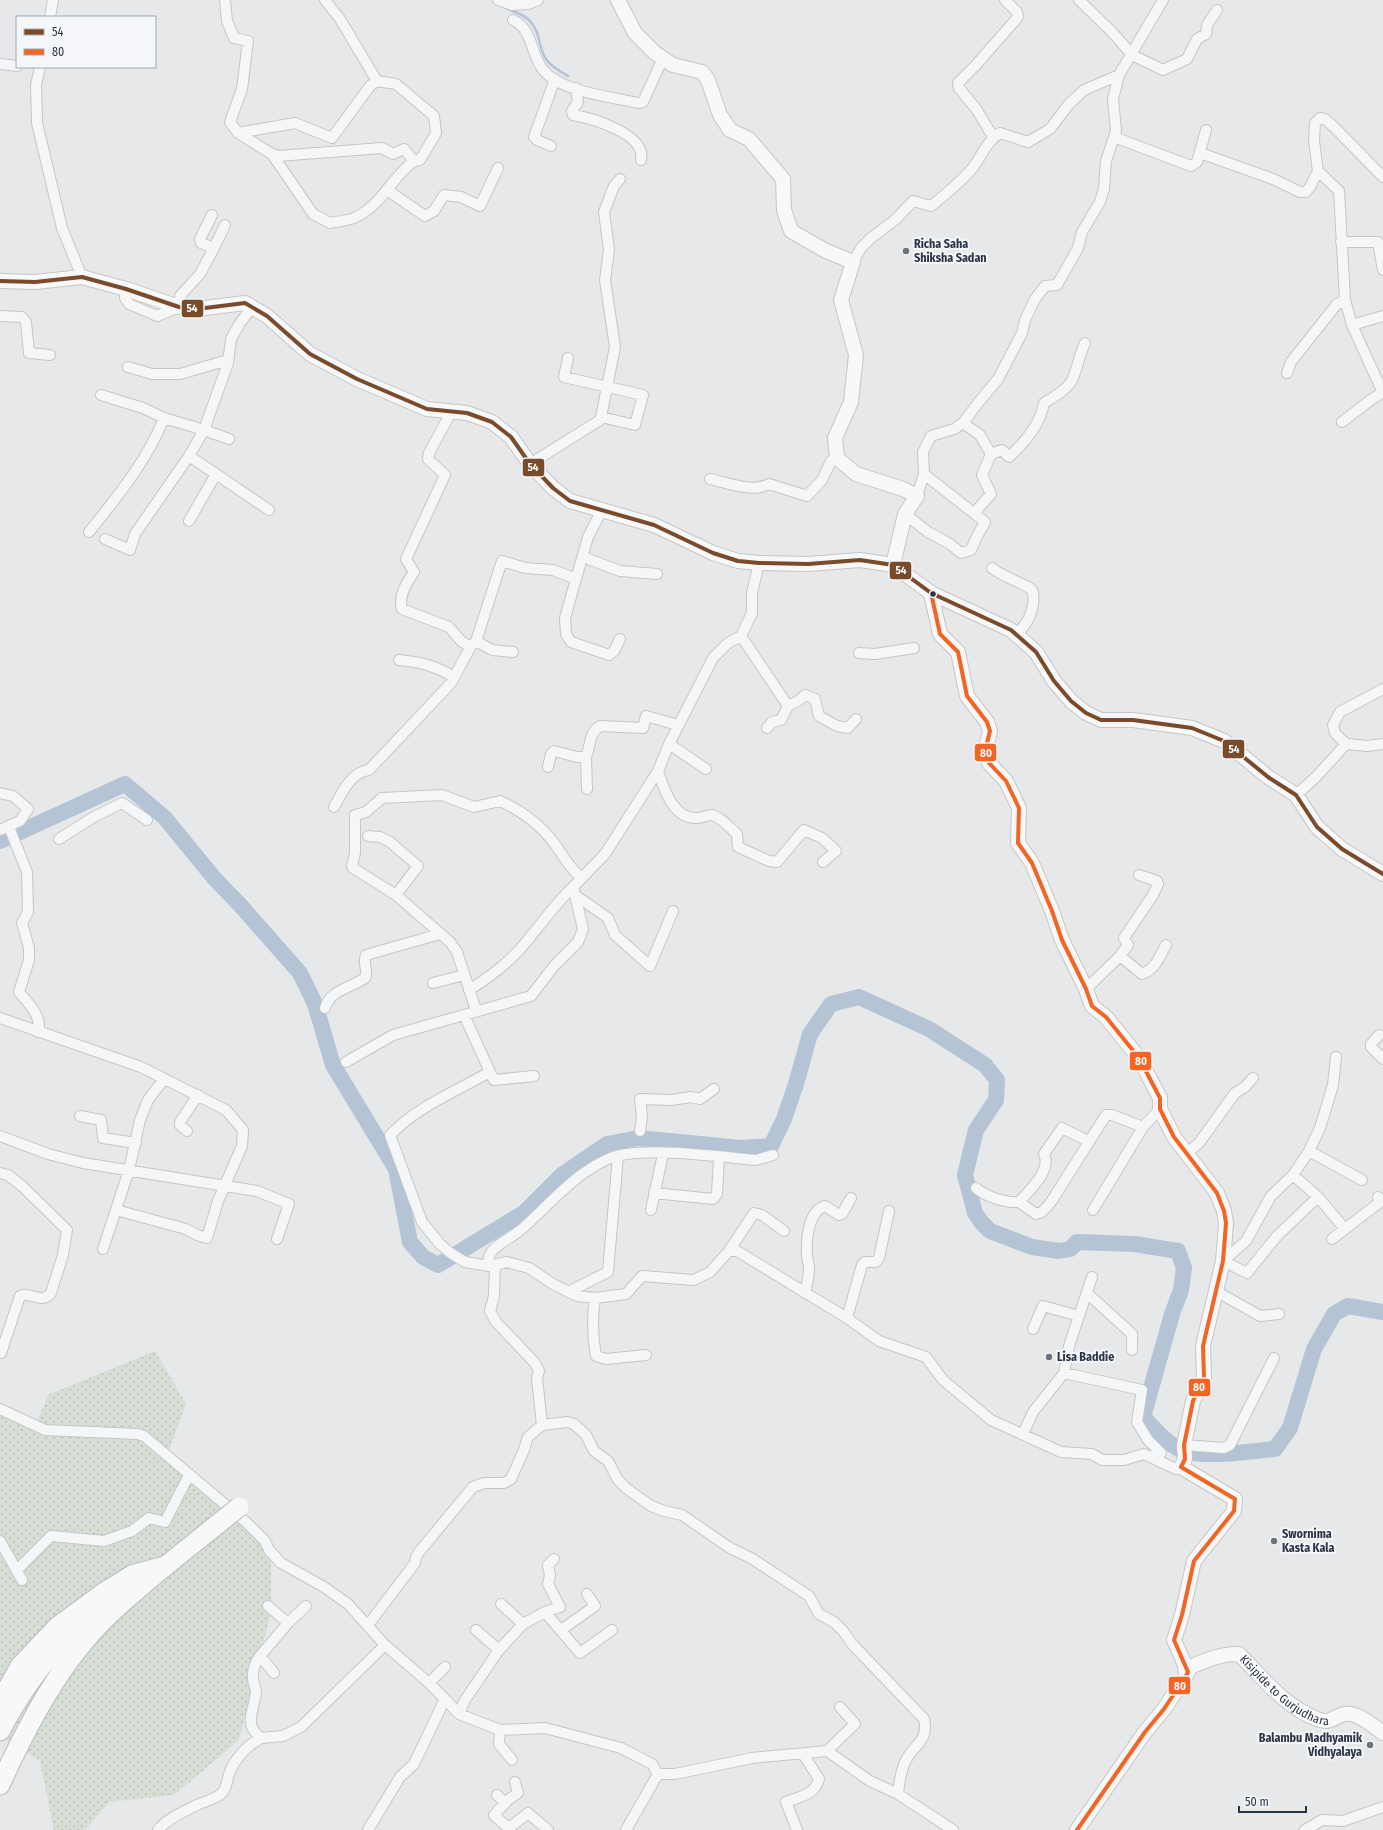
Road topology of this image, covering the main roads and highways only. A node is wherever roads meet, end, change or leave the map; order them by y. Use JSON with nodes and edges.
{"nodes":[{"id":1,"x":239,"y":1507,"type":"dead end"},
{"id":2,"x":166,"y":1566,"type":"junction"},
{"id":3,"x":0,"y":1702,"type":"edge"},
{"id":4,"x":0,"y":1731,"type":"edge"},
{"id":5,"x":0,"y":1785,"type":"edge"}],
"edges":[{"from":1,"to":2,"type":"highway","bridge":true},
{"from":2,"to":3,"type":"highway"},
{"from":2,"to":4,"type":"highway"},
{"from":2,"to":5,"type":"highway"}]}
